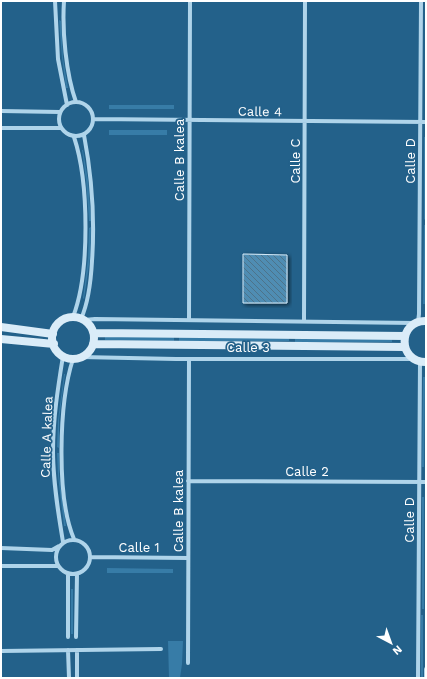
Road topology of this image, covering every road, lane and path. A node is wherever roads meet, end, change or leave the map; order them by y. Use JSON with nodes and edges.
{"nodes":[{"id":1,"x":55,"y":1,"type":"edge"},
{"id":2,"x":64,"y":1,"type":"edge"},
{"id":3,"x":190,"y":1,"type":"edge"},
{"id":4,"x":305,"y":1,"type":"edge"},
{"id":5,"x":421,"y":1,"type":"edge"},
{"id":6,"x":76,"y":102,"type":"junction"},
{"id":7,"x":67,"y":105,"type":"junction"},
{"id":8,"x":1,"y":111,"type":"edge"},
{"id":9,"x":60,"y":112,"type":"junction"},
{"id":10,"x":94,"y":119,"type":"junction"},
{"id":11,"x":189,"y":120,"type":"junction"},
{"id":12,"x":305,"y":122,"type":"junction"},
{"id":13,"x":420,"y":122,"type":"junction"},
{"id":14,"x":426,"y":122,"type":"edge"},
{"id":15,"x":1,"y":128,"type":"edge"},
{"id":16,"x":61,"y":128,"type":"junction"},
{"id":17,"x":84,"y":135,"type":"junction"},
{"id":18,"x":74,"y":137,"type":"junction"},
{"id":19,"x":79,"y":319,"type":"junction"},
{"id":20,"x":189,"y":320,"type":"junction"},
{"id":21,"x":304,"y":321,"type":"junction"},
{"id":22,"x":420,"y":322,"type":"edge"},
{"id":23,"x":1,"y":327,"type":"edge"},
{"id":24,"x":94,"y":333,"type":"junction"},
{"id":25,"x":53,"y":334,"type":"junction"},
{"id":26,"x":405,"y":336,"type":"junction"},
{"id":27,"x":1,"y":339,"type":"edge"},
{"id":28,"x":54,"y":344,"type":"junction"},
{"id":29,"x":93,"y":344,"type":"junction"},
{"id":30,"x":405,"y":347,"type":"junction"},
{"id":31,"x":63,"y":356,"type":"junction"},
{"id":32,"x":77,"y":358,"type":"junction"},
{"id":33,"x":189,"y":359,"type":"junction"},
{"id":34,"x":420,"y":361,"type":"edge"},
{"id":35,"x":188,"y":481,"type":"junction"},
{"id":36,"x":419,"y":482,"type":"junction"},
{"id":37,"x":426,"y":482,"type":"edge"},
{"id":38,"x":74,"y":539,"type":"junction"},
{"id":39,"x":63,"y":542,"type":"junction"},
{"id":40,"x":59,"y":546,"type":"junction"},
{"id":41,"x":1,"y":548,"type":"edge"},
{"id":42,"x":90,"y":556,"type":"junction"},
{"id":43,"x":188,"y":558,"type":"junction"},
{"id":44,"x":1,"y":566,"type":"edge"},
{"id":45,"x":58,"y":566,"type":"junction"},
{"id":46,"x":68,"y":573,"type":"junction"},
{"id":47,"x":77,"y":574,"type":"junction"},
{"id":48,"x":68,"y":637,"type":"dead end"},
{"id":49,"x":76,"y":637,"type":"dead end"},
{"id":50,"x":161,"y":649,"type":"dead end"},
{"id":51,"x":68,"y":650,"type":"junction"},
{"id":52,"x":77,"y":650,"type":"junction"},
{"id":53,"x":1,"y":651,"type":"edge"},
{"id":54,"x":188,"y":663,"type":"dead end"},
{"id":55,"x":426,"y":669,"type":"edge"},
{"id":56,"x":69,"y":678,"type":"edge"},
{"id":57,"x":77,"y":678,"type":"edge"},
{"id":58,"x":418,"y":678,"type":"edge"},
{"id":59,"x":426,"y":678,"type":"edge"}],
"edges":[{"from":1,"to":7,"type":"street"},
{"from":2,"to":6,"type":"street"},
{"from":3,"to":11,"type":"street","name":"Calle B kalea"},
{"from":4,"to":12,"type":"street","name":"Calle C"},
{"from":5,"to":13,"type":"street","name":"Calle D"},
{"from":6,"to":7,"type":"street"},
{"from":6,"to":10,"type":"street"},
{"from":7,"to":9,"type":"street"},
{"from":8,"to":9,"type":"street"},
{"from":9,"to":16,"type":"street"},
{"from":10,"to":11,"type":"street","name":"Calle 4"},
{"from":10,"to":17,"type":"street"},
{"from":11,"to":12,"type":"street","name":"Calle 4"},
{"from":11,"to":20,"type":"street","name":"Calle B kalea"},
{"from":12,"to":13,"type":"street","name":"Calle 4"},
{"from":12,"to":21,"type":"street","name":"Calle C"},
{"from":13,"to":14,"type":"street","name":"Calle 4"},
{"from":13,"to":22,"type":"street","name":"Calle D"},
{"from":15,"to":16,"type":"street"},
{"from":16,"to":18,"type":"street"},
{"from":17,"to":18,"type":"street"},
{"from":17,"to":19,"type":"street"},
{"from":18,"to":19,"type":"street"},
{"from":19,"to":20,"type":"street","name":"Calle 3"},
{"from":19,"to":24,"type":"street"},
{"from":19,"to":25,"type":"street"},
{"from":20,"to":21,"type":"street","name":"Calle 3"},
{"from":21,"to":22,"type":"street","name":"Calle 3"},
{"from":22,"to":26,"type":"street"},
{"from":23,"to":25,"type":"street"},
{"from":24,"to":26,"type":"street","name":"Calle 3"},
{"from":24,"to":29,"type":"street"},
{"from":25,"to":28,"type":"street"},
{"from":26,"to":30,"type":"street"},
{"from":27,"to":28,"type":"street"},
{"from":28,"to":31,"type":"street"},
{"from":29,"to":30,"type":"street","name":"Calle 3"},
{"from":29,"to":32,"type":"street"},
{"from":30,"to":34,"type":"street"},
{"from":31,"to":32,"type":"street"},
{"from":31,"to":39,"type":"street","name":"Calle A kalea"},
{"from":32,"to":33,"type":"street","name":"Calle 3"},
{"from":32,"to":38,"type":"street","name":"Calle A kalea"},
{"from":33,"to":34,"type":"street","name":"Calle 3"},
{"from":33,"to":35,"type":"street","name":"Calle B kalea"},
{"from":34,"to":36,"type":"street","name":"Calle D"},
{"from":35,"to":36,"type":"street","name":"Calle 2"},
{"from":35,"to":43,"type":"street","name":"Calle B kalea"},
{"from":36,"to":37,"type":"street","name":"Calle 2"},
{"from":36,"to":58,"type":"street","name":"Calle D"},
{"from":38,"to":39,"type":"street"},
{"from":38,"to":42,"type":"street"},
{"from":39,"to":40,"type":"street"},
{"from":40,"to":41,"type":"street"},
{"from":40,"to":45,"type":"street"},
{"from":42,"to":43,"type":"street","name":"Calle 1"},
{"from":42,"to":47,"type":"street"},
{"from":43,"to":54,"type":"street","name":"Calle B kalea"},
{"from":44,"to":45,"type":"street"},
{"from":45,"to":46,"type":"street"},
{"from":46,"to":47,"type":"street"},
{"from":46,"to":48,"type":"street"},
{"from":47,"to":49,"type":"street"},
{"from":50,"to":52,"type":"street"},
{"from":51,"to":52,"type":"street"},
{"from":51,"to":53,"type":"street"},
{"from":51,"to":56,"type":"street"},
{"from":52,"to":57,"type":"street"},
{"from":55,"to":59,"type":"street"}]}
